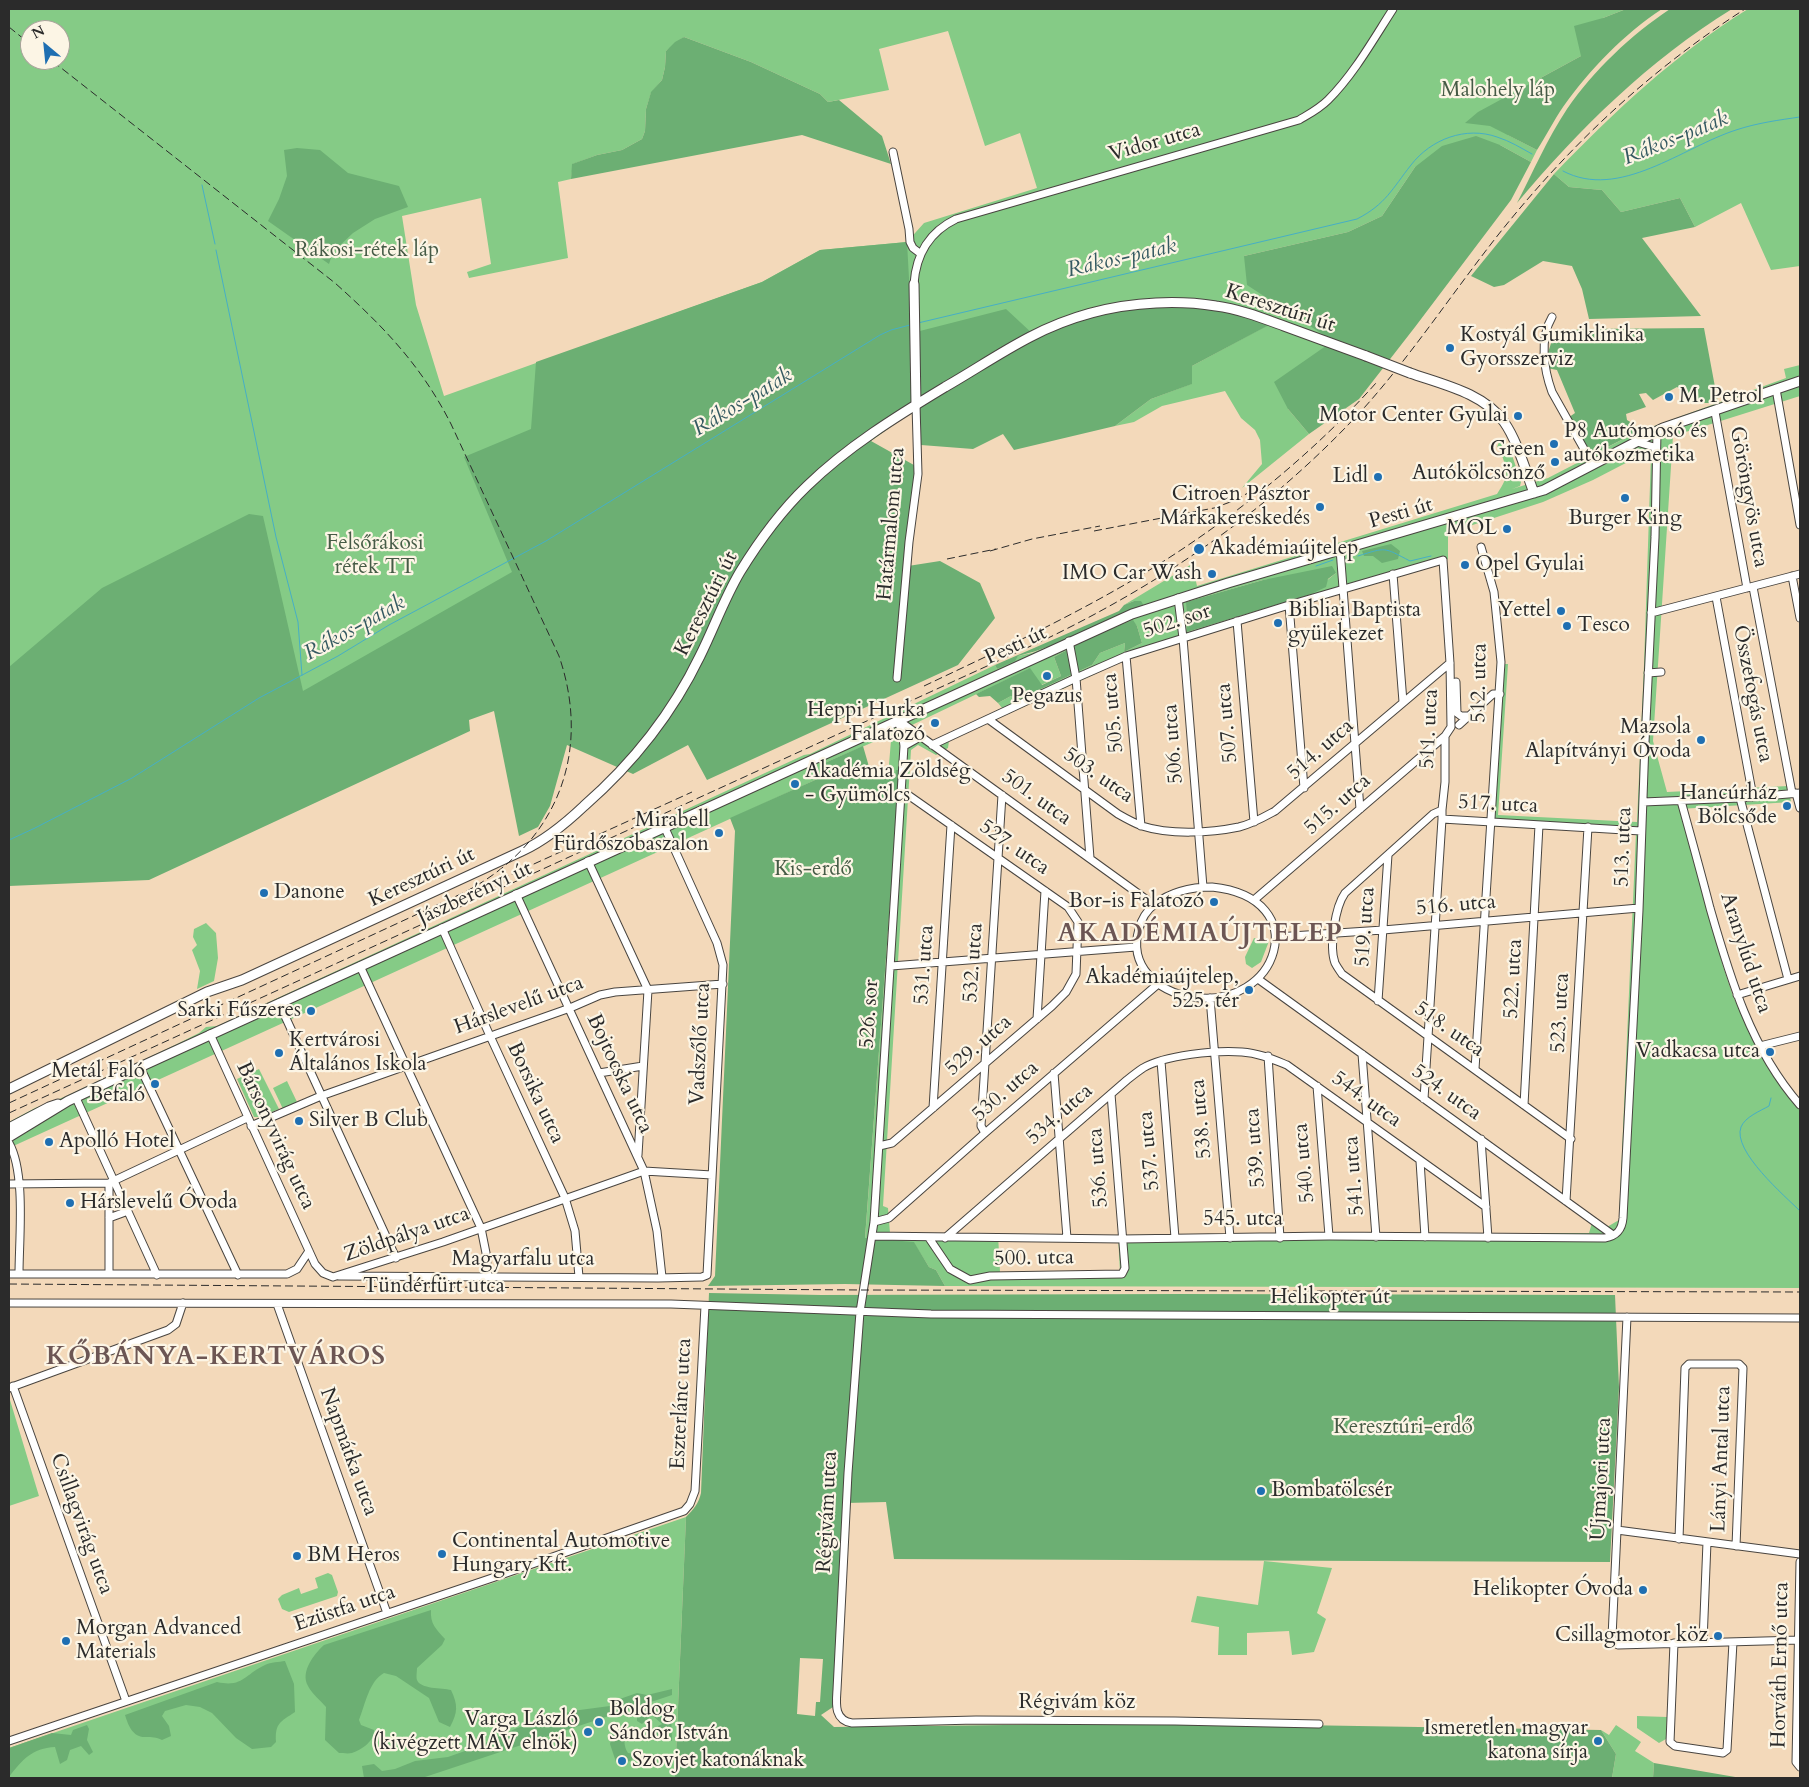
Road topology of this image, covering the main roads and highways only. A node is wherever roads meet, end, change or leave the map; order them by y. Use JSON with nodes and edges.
{"nodes":[{"id":1,"x":914,"y":284,"type":"road end"},
{"id":2,"x":1800,"y":381,"type":"edge"},
{"id":3,"x":916,"y":392,"type":"junction"},
{"id":4,"x":932,"y":395,"type":"junction"},
{"id":5,"x":916,"y":405,"type":"junction"},
{"id":6,"x":1534,"y":493,"type":"junction"},
{"id":7,"x":898,"y":720,"type":"joint"},
{"id":8,"x":9,"y":1089,"type":"edge"},
{"id":9,"x":72,"y":1099,"type":"junction"},
{"id":10,"x":11,"y":1126,"type":"edge"},
{"id":11,"x":9,"y":1137,"type":"edge"}],
"edges":[{"from":1,"to":3,"type":"main road","name":"Határmalom utca"},
{"from":2,"to":6,"type":"main road","name":"Pesti út"},
{"from":3,"to":4,"type":"main road"},
{"from":3,"to":5,"type":"main road","name":"Határmalom utca"},
{"from":4,"to":5,"type":"main road","name":"Keresztúri út"},
{"from":4,"to":6,"type":"main road","name":"Keresztúri út","bridge":true},
{"from":5,"to":8,"type":"main road","name":"Keresztúri út"},
{"from":6,"to":7,"type":"main road","name":"Pesti út"},
{"from":7,"to":9,"type":"main road","name":"Jászberényi út"},
{"from":9,"to":10,"type":"main road","name":"Jászberényi út"},
{"from":9,"to":11,"type":"main road","name":"Jászberényi út"}]}
